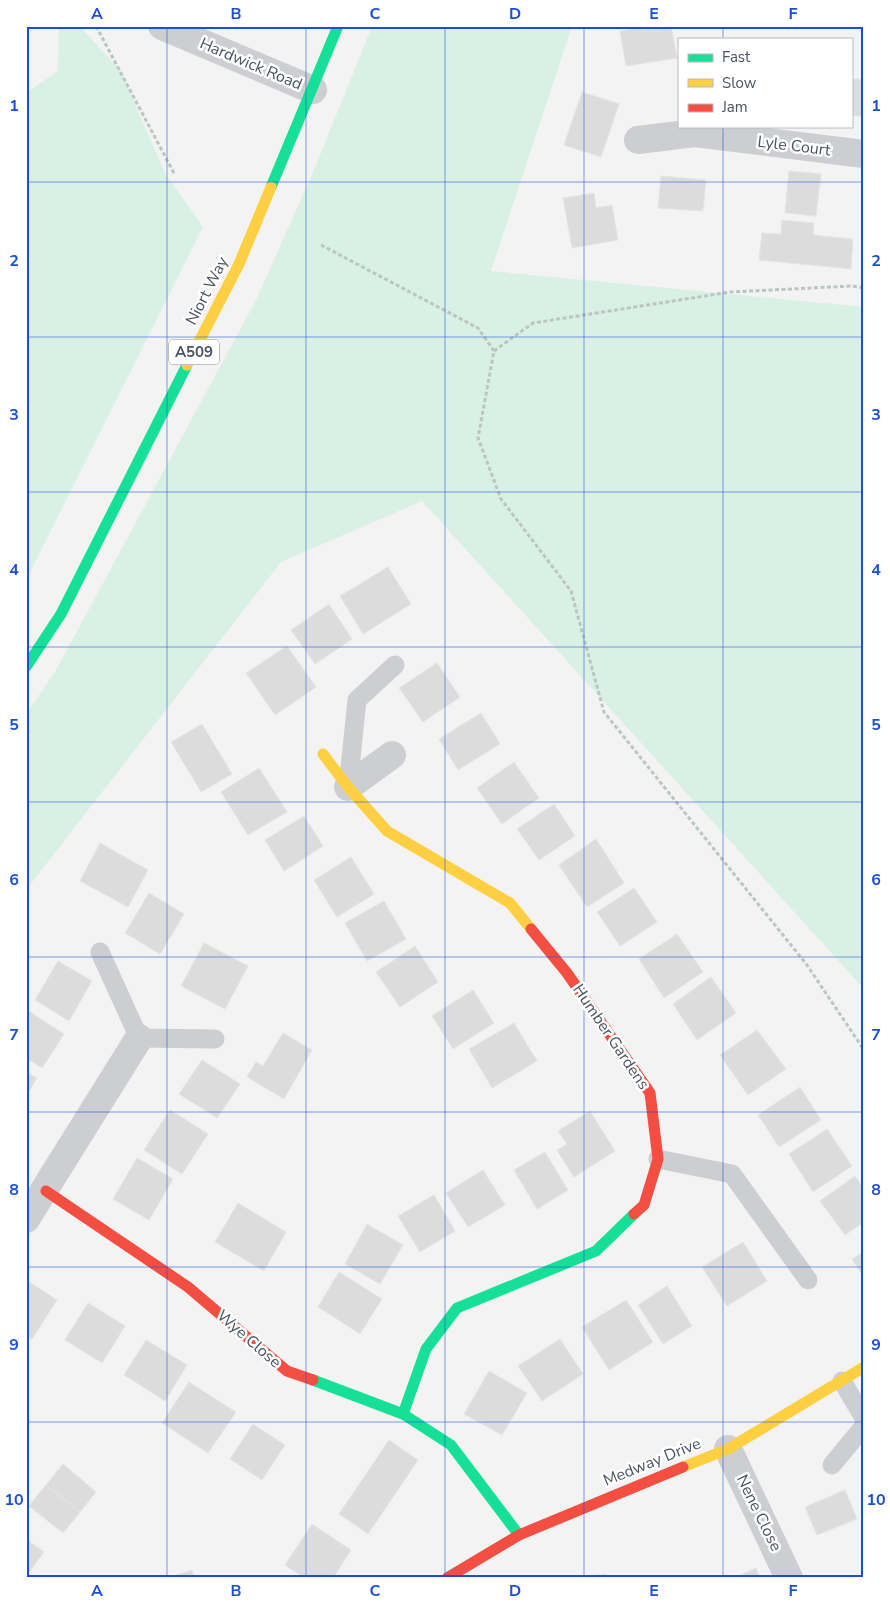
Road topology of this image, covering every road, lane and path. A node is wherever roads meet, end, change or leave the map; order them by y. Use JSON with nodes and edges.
{"nodes":[{"id":1,"x":96,"y":26,"type":"edge"},
{"id":2,"x":162,"y":26,"type":"edge"},
{"id":3,"x":338,"y":26,"type":"edge"},
{"id":4,"x":312,"y":90,"type":"junction"},
{"id":5,"x":695,"y":130,"type":"edge"},
{"id":6,"x":638,"y":140,"type":"dead end"},
{"id":7,"x":864,"y":154,"type":"edge"},
{"id":8,"x":175,"y":175,"type":"dead end"},
{"id":9,"x":321,"y":245,"type":"dead end"},
{"id":10,"x":864,"y":283,"type":"edge"},
{"id":11,"x":864,"y":288,"type":"edge"},
{"id":12,"x":494,"y":351,"type":"junction"},
{"id":13,"x":395,"y":665,"type":"dead end"},
{"id":14,"x":26,"y":666,"type":"edge"},
{"id":15,"x":323,"y":754,"type":"dead end"},
{"id":16,"x":392,"y":756,"type":"dead end"},
{"id":17,"x":348,"y":787,"type":"junction"},
{"id":18,"x":100,"y":952,"type":"dead end"},
{"id":19,"x":139,"y":1038,"type":"junction"},
{"id":20,"x":215,"y":1039,"type":"dead end"},
{"id":21,"x":864,"y":1050,"type":"edge"},
{"id":22,"x":658,"y":1159,"type":"junction"},
{"id":23,"x":46,"y":1191,"type":"junction"},
{"id":24,"x":26,"y":1219,"type":"edge"},
{"id":25,"x":808,"y":1280,"type":"dead end"},
{"id":26,"x":864,"y":1367,"type":"edge"},
{"id":27,"x":842,"y":1381,"type":"junction"},
{"id":28,"x":403,"y":1414,"type":"junction"},
{"id":29,"x":864,"y":1418,"type":"edge"},
{"id":30,"x":864,"y":1426,"type":"edge"},
{"id":31,"x":728,"y":1449,"type":"junction"},
{"id":32,"x":832,"y":1465,"type":"dead end"},
{"id":33,"x":518,"y":1535,"type":"junction"},
{"id":34,"x":447,"y":1578,"type":"edge"},
{"id":35,"x":789,"y":1578,"type":"edge"}],
"edges":[{"from":1,"to":8,"type":"path"},
{"from":2,"to":4,"type":"street","name":"Hardwick Road"},
{"from":3,"to":4,"type":"main road","name":"Niort Way","number":"A509"},
{"from":4,"to":14,"type":"main road","name":"Niort Way","number":"A509"},
{"from":5,"to":6,"type":"street","name":"Lyle Court"},
{"from":5,"to":7,"type":"street","name":"Lyle Court"},
{"from":9,"to":12,"type":"path"},
{"from":10,"to":11,"type":"path"},
{"from":11,"to":12,"type":"path"},
{"from":12,"to":21,"type":"path"},
{"from":13,"to":17,"type":"lane"},
{"from":15,"to":17,"type":"main road","name":"Humber Gardens"},
{"from":16,"to":17,"type":"street"},
{"from":17,"to":22,"type":"main road","name":"Humber Gardens"},
{"from":18,"to":19,"type":"lane"},
{"from":19,"to":20,"type":"lane"},
{"from":19,"to":23,"type":"street"},
{"from":22,"to":25,"type":"lane"},
{"from":22,"to":28,"type":"main road","name":"Humber Gardens"},
{"from":23,"to":24,"type":"street"},
{"from":23,"to":28,"type":"main road","name":"Wye Close"},
{"from":26,"to":27,"type":"main road","name":"Medway Drive"},
{"from":27,"to":29,"type":"lane"},
{"from":27,"to":31,"type":"main road","name":"Medway Drive"},
{"from":28,"to":33,"type":"main road","name":"Wye Close"},
{"from":30,"to":32,"type":"lane"},
{"from":31,"to":33,"type":"main road","name":"Medway Drive"},
{"from":31,"to":35,"type":"street","name":"Nene Close"},
{"from":33,"to":34,"type":"main road","name":"Medway Drive"}]}
